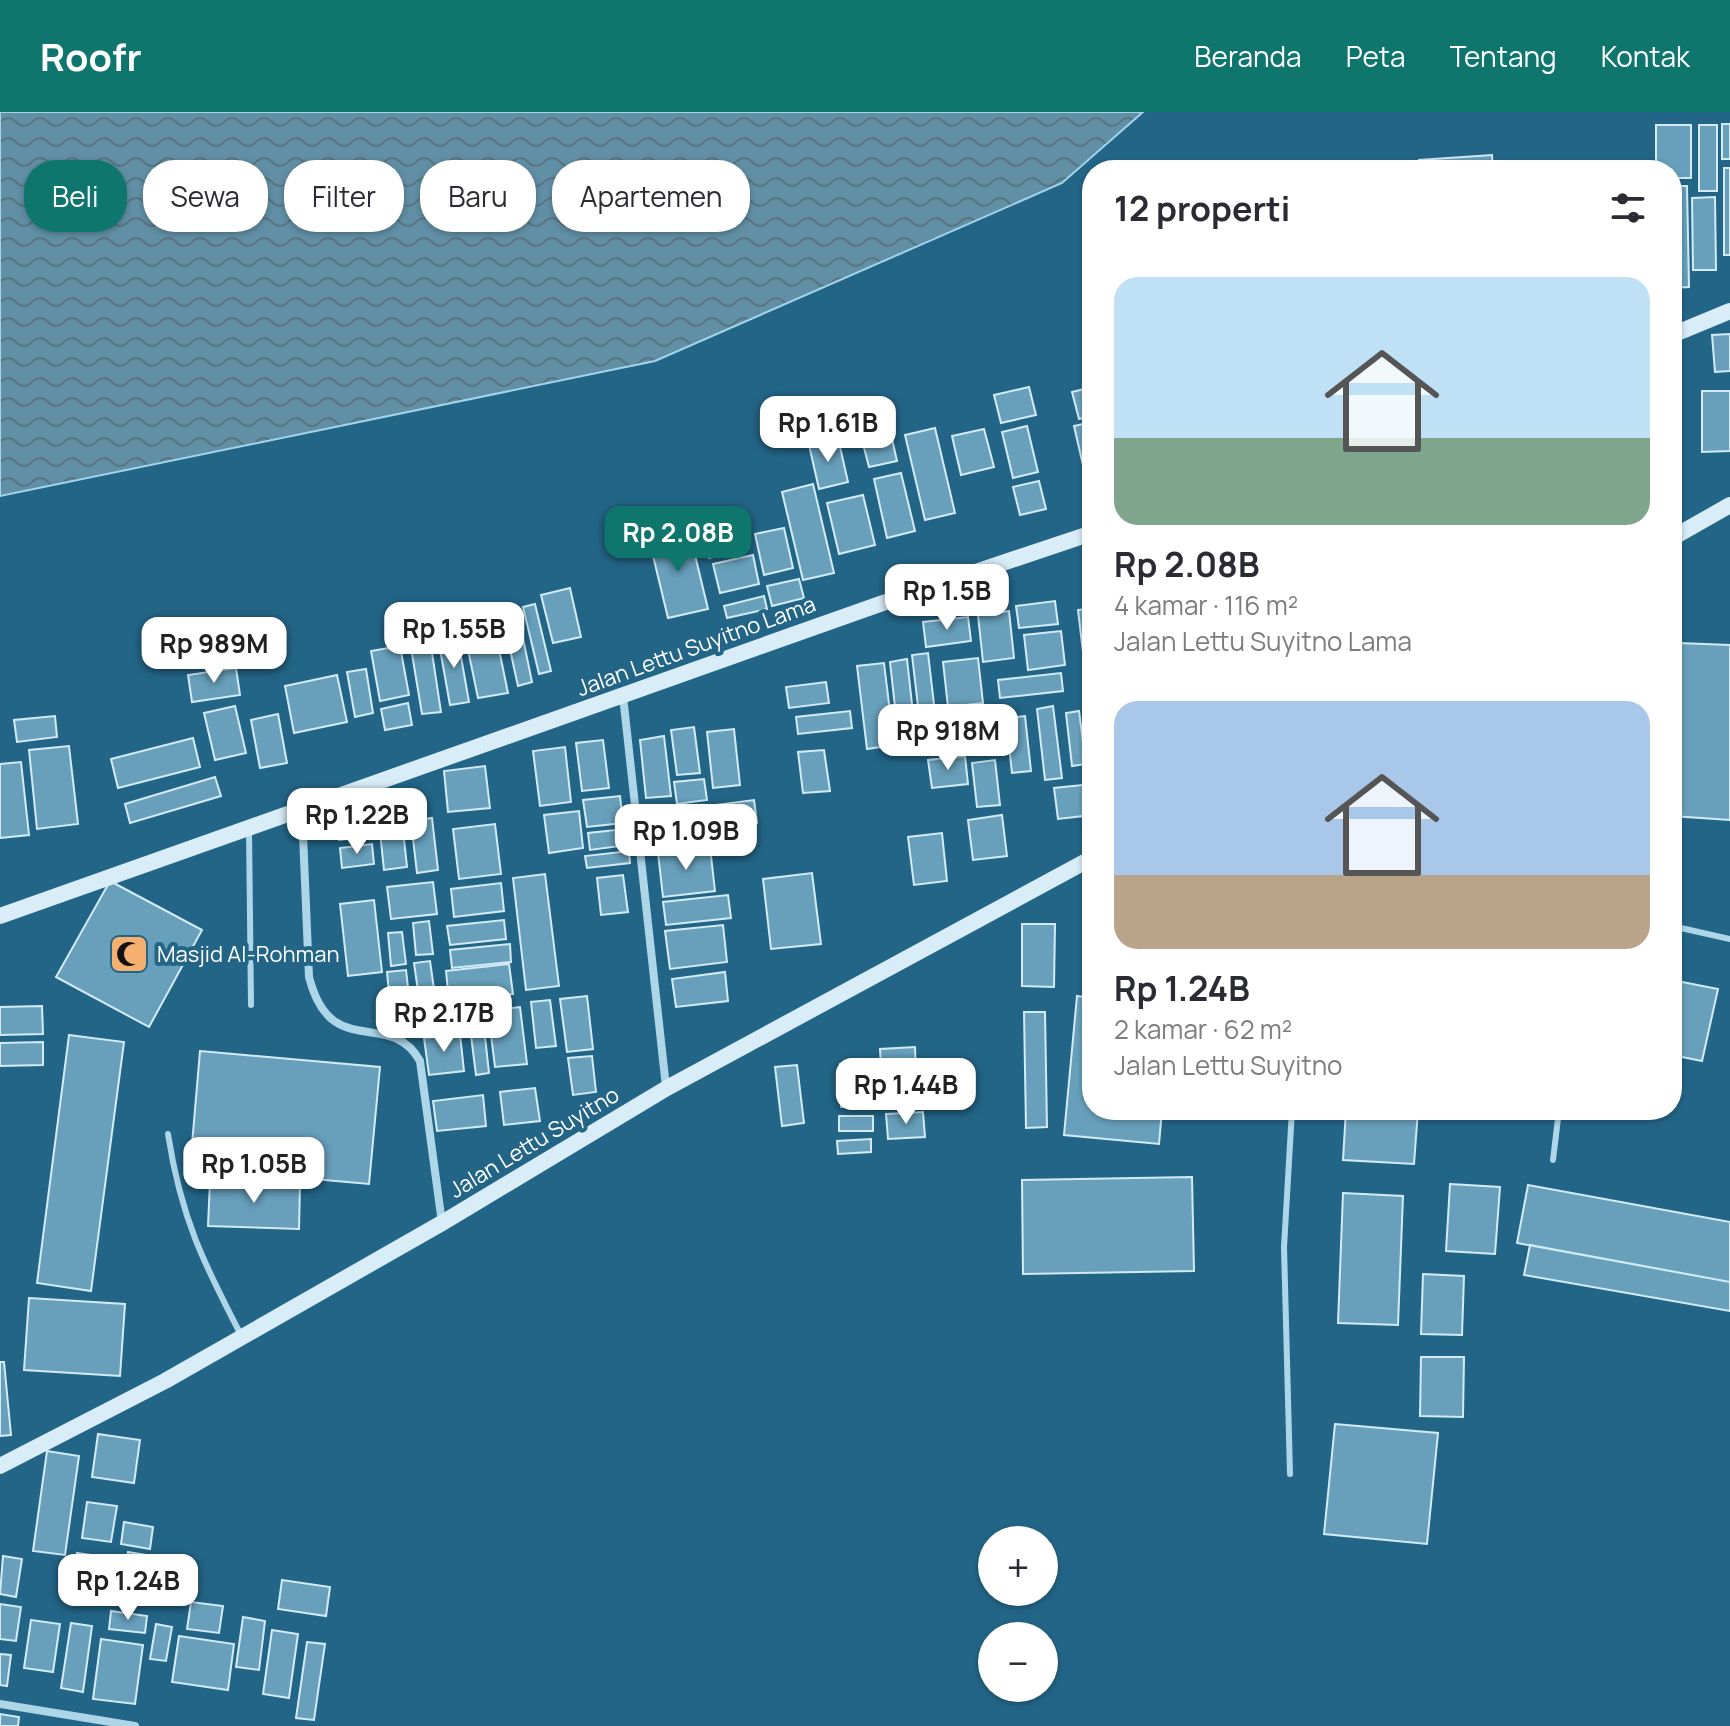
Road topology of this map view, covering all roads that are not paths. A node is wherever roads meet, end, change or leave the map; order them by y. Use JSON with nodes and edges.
{"nodes":[{"id":1,"x":1730,"y":311,"type":"edge"},
{"id":2,"x":1682,"y":331,"type":"edge"},
{"id":3,"x":1730,"y":505,"type":"edge"},
{"id":4,"x":1682,"y":532,"type":"edge"},
{"id":5,"x":1082,"y":536,"type":"edge"},
{"id":6,"x":623,"y":696,"type":"junction"},
{"id":7,"x":302,"y":811,"type":"junction"},
{"id":8,"x":249,"y":830,"type":"junction"},
{"id":9,"x":1082,"y":863,"type":"edge"},
{"id":10,"x":0,"y":916,"type":"edge"},
{"id":11,"x":1682,"y":928,"type":"edge"},
{"id":12,"x":1730,"y":939,"type":"edge"},
{"id":13,"x":251,"y":1005,"type":"dead end"},
{"id":14,"x":667,"y":1088,"type":"junction"},
{"id":15,"x":1291,"y":1120,"type":"edge"},
{"id":16,"x":1558,"y":1120,"type":"edge"},
{"id":17,"x":168,"y":1134,"type":"dead end"},
{"id":18,"x":1553,"y":1160,"type":"dead end"},
{"id":19,"x":442,"y":1223,"type":"junction"},
{"id":20,"x":242,"y":1337,"type":"junction"},
{"id":21,"x":0,"y":1466,"type":"edge"},
{"id":22,"x":1290,"y":1474,"type":"dead end"},
{"id":23,"x":0,"y":1704,"type":"edge"},
{"id":24,"x":135,"y":1726,"type":"edge"}],
"edges":[{"from":1,"to":2,"type":"main road"},
{"from":3,"to":4,"type":"main road"},
{"from":5,"to":6,"type":"main road","name":"Jalan Lettu Suyitno Lama"},
{"from":6,"to":7,"type":"main road","name":"Jalan Lettu Suyitno Lama"},
{"from":6,"to":14,"type":"street"},
{"from":7,"to":8,"type":"main road","name":"Jalan Lettu Suyitno Lama"},
{"from":7,"to":19,"type":"street"},
{"from":8,"to":10,"type":"main road","name":"Jalan Lettu Suyitno Lama"},
{"from":8,"to":13,"type":"lane"},
{"from":9,"to":14,"type":"main road","name":"Jalan Lettu Suyitno"},
{"from":11,"to":12,"type":"lane"},
{"from":14,"to":19,"type":"main road","name":"Jalan Lettu Suyitno"},
{"from":15,"to":22,"type":"lane"},
{"from":16,"to":18,"type":"lane"},
{"from":17,"to":20,"type":"lane"},
{"from":19,"to":20,"type":"main road","name":"Jalan Lettu Suyitno"},
{"from":20,"to":21,"type":"main road","name":"Jalan Lettu Suyitno"},
{"from":23,"to":24,"type":"street"}]}
